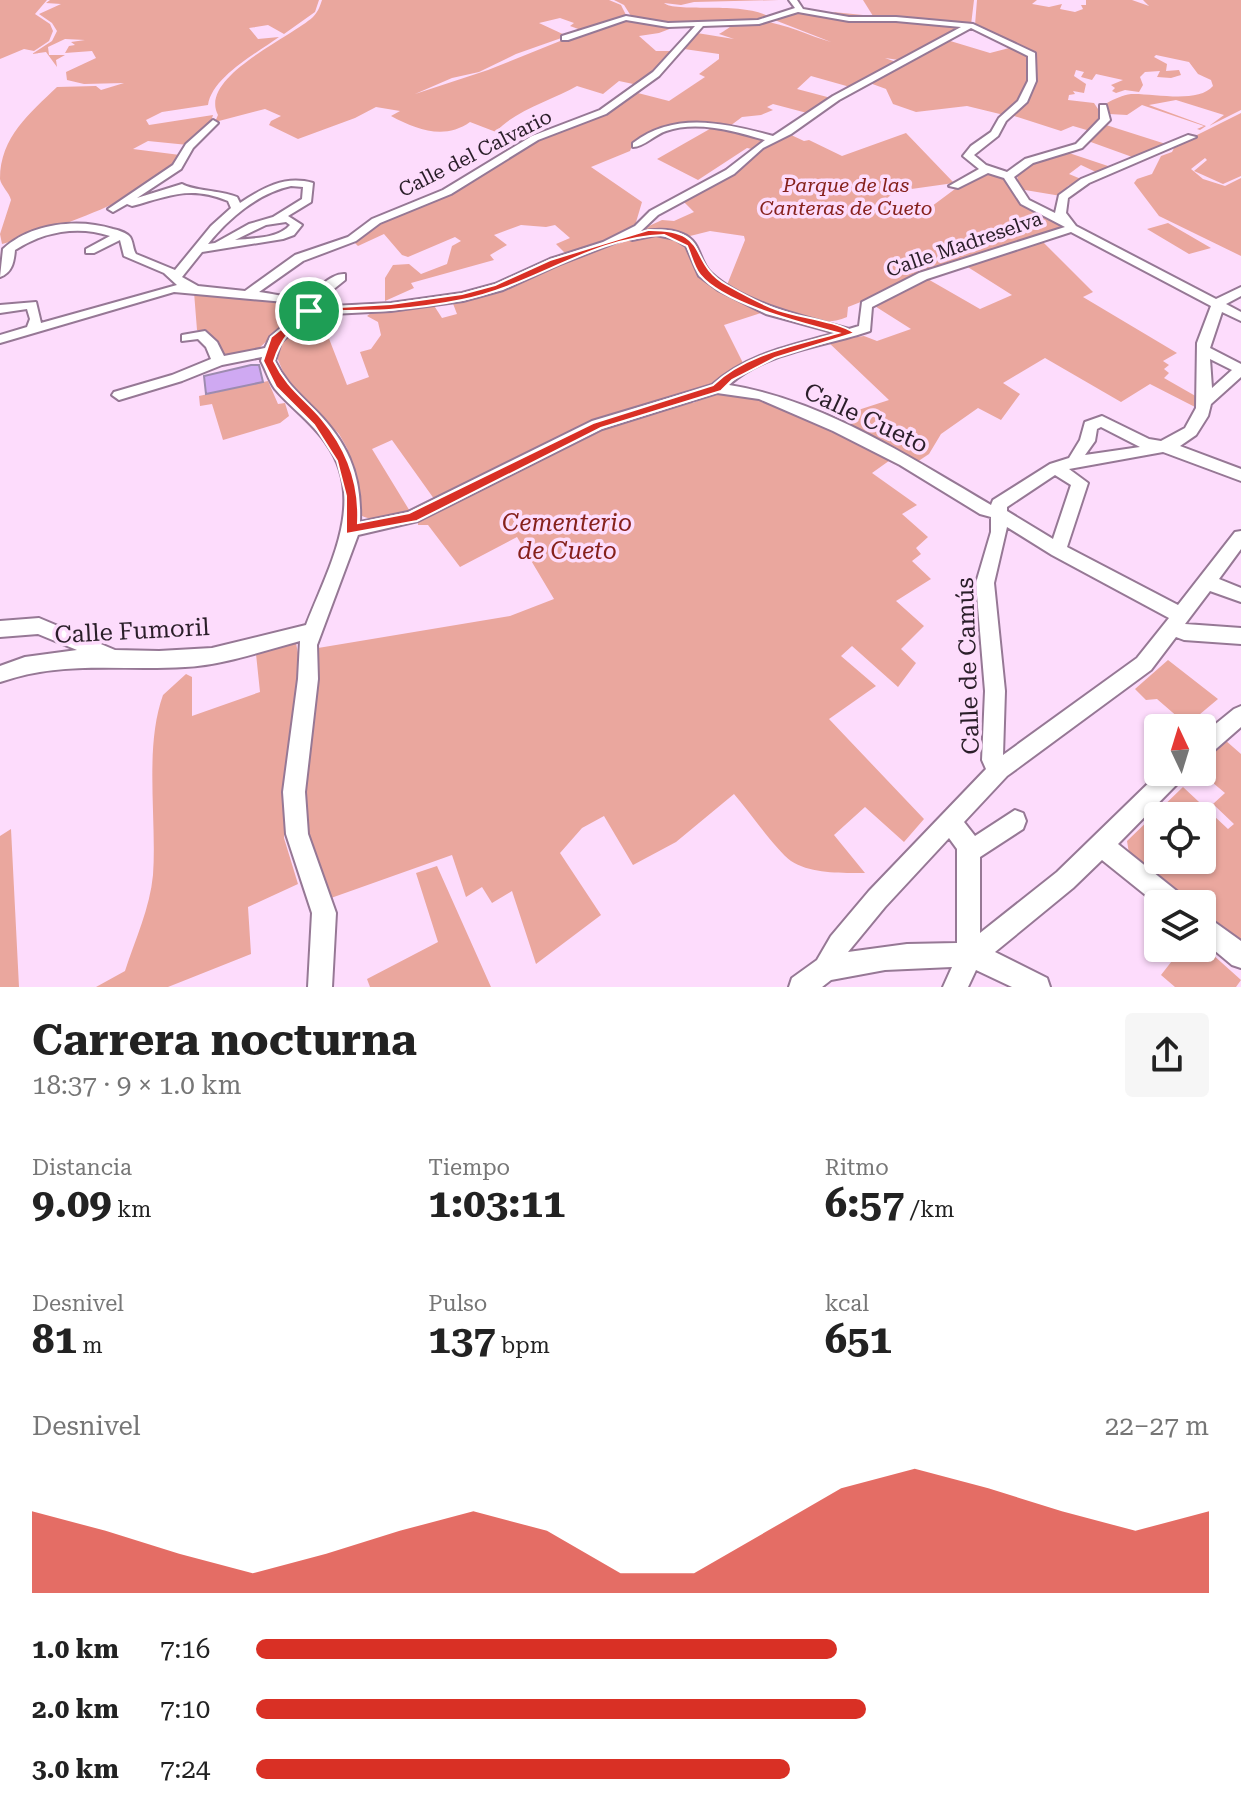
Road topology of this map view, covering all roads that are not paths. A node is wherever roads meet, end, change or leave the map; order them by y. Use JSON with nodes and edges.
{"nodes":[{"id":1,"x":796,"y":4,"type":"edge"},
{"id":2,"x":703,"y":22,"type":"junction"},
{"id":3,"x":969,"y":26,"type":"junction"},
{"id":4,"x":565,"y":38,"type":"dead end"},
{"id":5,"x":1103,"y":107,"type":"dead end"},
{"id":6,"x":213,"y":123,"type":"dead end"},
{"id":7,"x":1191,"y":137,"type":"dead end"},
{"id":8,"x":773,"y":139,"type":"junction"},
{"id":9,"x":636,"y":145,"type":"dead end"},
{"id":10,"x":987,"y":169,"type":"junction"},
{"id":11,"x":1008,"y":176,"type":"junction"},
{"id":12,"x":192,"y":183,"type":"dead end"},
{"id":13,"x":954,"y":186,"type":"dead end"},
{"id":14,"x":174,"y":189,"type":"junction"},
{"id":15,"x":113,"y":209,"type":"junction"},
{"id":16,"x":237,"y":209,"type":"junction"},
{"id":17,"x":275,"y":219,"type":"junction"},
{"id":18,"x":1068,"y":225,"type":"junction"},
{"id":19,"x":99,"y":227,"type":"junction"},
{"id":20,"x":120,"y":235,"type":"junction"},
{"id":21,"x":607,"y":244,"type":"junction"},
{"id":22,"x":220,"y":245,"type":"junction"},
{"id":23,"x":200,"y":249,"type":"junction"},
{"id":24,"x":90,"y":251,"type":"dead end"},
{"id":25,"x":0,"y":273,"type":"edge"},
{"id":26,"x":176,"y":277,"type":"junction"},
{"id":27,"x":341,"y":277,"type":"dead end"},
{"id":28,"x":201,"y":289,"type":"junction"},
{"id":29,"x":1241,"y":291,"type":"edge"},
{"id":30,"x":248,"y":294,"type":"junction"},
{"id":31,"x":1218,"y":303,"type":"junction"},
{"id":32,"x":304,"y":306,"type":"junction"},
{"id":33,"x":0,"y":309,"type":"edge"},
{"id":34,"x":1241,"y":317,"type":"edge"},
{"id":35,"x":34,"y":326,"type":"junction"},
{"id":36,"x":849,"y":333,"type":"junction"},
{"id":37,"x":187,"y":338,"type":"dead end"},
{"id":38,"x":0,"y":339,"type":"edge"},
{"id":39,"x":1203,"y":350,"type":"junction"},
{"id":40,"x":269,"y":352,"type":"junction"},
{"id":41,"x":219,"y":361,"type":"junction"},
{"id":42,"x":1241,"y":370,"type":"edge"},
{"id":43,"x":717,"y":388,"type":"junction"},
{"id":44,"x":119,"y":395,"type":"dead end"},
{"id":45,"x":1205,"y":402,"type":"junction"},
{"id":46,"x":1163,"y":446,"type":"junction"},
{"id":47,"x":1078,"y":462,"type":"junction"},
{"id":48,"x":1055,"y":468,"type":"junction"},
{"id":49,"x":1241,"y":475,"type":"edge"},
{"id":50,"x":998,"y":513,"type":"junction"},
{"id":51,"x":351,"y":530,"type":"junction"},
{"id":52,"x":1241,"y":537,"type":"edge"},
{"id":53,"x":1058,"y":550,"type":"junction"},
{"id":54,"x":1207,"y":582,"type":"junction"},
{"id":55,"x":1241,"y":595,"type":"edge"},
{"id":56,"x":1178,"y":622,"type":"junction"},
{"id":57,"x":0,"y":629,"type":"edge"},
{"id":58,"x":313,"y":631,"type":"junction"},
{"id":59,"x":1241,"y":636,"type":"edge"},
{"id":60,"x":113,"y":656,"type":"junction"},
{"id":61,"x":0,"y":674,"type":"edge"},
{"id":62,"x":1241,"y":715,"type":"edge"},
{"id":63,"x":1216,"y":736,"type":"edge"},
{"id":64,"x":1000,"y":769,"type":"junction"},
{"id":65,"x":1160,"y":786,"type":"edge"},
{"id":66,"x":1015,"y":821,"type":"dead end"},
{"id":67,"x":948,"y":823,"type":"junction"},
{"id":68,"x":1100,"y":844,"type":"junction"},
{"id":69,"x":968,"y":849,"type":"junction"},
{"id":70,"x":1158,"y":890,"type":"edge"},
{"id":71,"x":1216,"y":936,"type":"edge"},
{"id":72,"x":970,"y":956,"type":"junction"},
{"id":73,"x":1241,"y":956,"type":"edge"},
{"id":74,"x":826,"y":969,"type":"junction"},
{"id":75,"x":320,"y":987,"type":"edge"},
{"id":76,"x":801,"y":987,"type":"edge"},
{"id":77,"x":955,"y":987,"type":"edge"},
{"id":78,"x":1038,"y":987,"type":"edge"}],
"edges":[{"from":1,"to":2,"type":"street"},
{"from":1,"to":3,"type":"street"},
{"from":2,"to":4,"type":"street"},
{"from":2,"to":30,"type":"street","name":"Calle del Calvario"},
{"from":3,"to":8,"type":"street"},
{"from":3,"to":10,"type":"street"},
{"from":5,"to":11,"type":"street"},
{"from":6,"to":15,"type":"street"},
{"from":7,"to":18,"type":"street"},
{"from":8,"to":9,"type":"street"},
{"from":8,"to":21,"type":"street"},
{"from":10,"to":11,"type":"street"},
{"from":10,"to":13,"type":"street"},
{"from":11,"to":18,"type":"street"},
{"from":12,"to":14,"type":"street"},
{"from":14,"to":15,"type":"street"},
{"from":14,"to":16,"type":"street"},
{"from":15,"to":19,"type":"street"},
{"from":16,"to":17,"type":"street"},
{"from":16,"to":23,"type":"street"},
{"from":17,"to":22,"type":"street"},
{"from":17,"to":22,"type":"street"},
{"from":18,"to":31,"type":"street"},
{"from":18,"to":36,"type":"street","name":"Calle Madreselva"},
{"from":19,"to":20,"type":"street"},
{"from":19,"to":25,"type":"street"},
{"from":20,"to":24,"type":"street"},
{"from":20,"to":26,"type":"street"},
{"from":21,"to":32,"type":"street"},
{"from":21,"to":36,"type":"street"},
{"from":22,"to":23,"type":"street"},
{"from":23,"to":26,"type":"street"},
{"from":26,"to":28,"type":"street"},
{"from":27,"to":32,"type":"street"},
{"from":28,"to":30,"type":"street"},
{"from":28,"to":35,"type":"street"},
{"from":29,"to":31,"type":"street"},
{"from":30,"to":32,"type":"street"},
{"from":31,"to":34,"type":"street"},
{"from":31,"to":39,"type":"street"},
{"from":32,"to":40,"type":"street"},
{"from":33,"to":35,"type":"street"},
{"from":35,"to":38,"type":"street"},
{"from":36,"to":43,"type":"street"},
{"from":37,"to":41,"type":"street"},
{"from":39,"to":42,"type":"street"},
{"from":39,"to":45,"type":"street"},
{"from":40,"to":41,"type":"street"},
{"from":40,"to":51,"type":"street"},
{"from":41,"to":44,"type":"street"},
{"from":42,"to":45,"type":"street"},
{"from":43,"to":50,"type":"street","name":"Calle Cueto"},
{"from":43,"to":51,"type":"street","name":"Calle Cueto"},
{"from":45,"to":46,"type":"street"},
{"from":46,"to":47,"type":"street"},
{"from":46,"to":47,"type":"street"},
{"from":46,"to":49,"type":"street"},
{"from":47,"to":48,"type":"street"},
{"from":48,"to":50,"type":"street"},
{"from":48,"to":53,"type":"street"},
{"from":50,"to":53,"type":"street"},
{"from":50,"to":64,"type":"street","name":"Calle de Camús"},
{"from":51,"to":58,"type":"street"},
{"from":52,"to":54,"type":"street"},
{"from":53,"to":56,"type":"street"},
{"from":54,"to":55,"type":"street"},
{"from":54,"to":56,"type":"street"},
{"from":56,"to":59,"type":"street"},
{"from":56,"to":64,"type":"street"},
{"from":57,"to":60,"type":"street"},
{"from":58,"to":60,"type":"street","name":"Calle Fumoril"},
{"from":58,"to":75,"type":"street"},
{"from":60,"to":61,"type":"street","name":"Calle Fumoril"},
{"from":62,"to":63,"type":"street"},
{"from":64,"to":67,"type":"street"},
{"from":65,"to":68,"type":"street"},
{"from":66,"to":69,"type":"street"},
{"from":67,"to":69,"type":"street"},
{"from":67,"to":74,"type":"street"},
{"from":68,"to":70,"type":"street"},
{"from":68,"to":72,"type":"street"},
{"from":69,"to":72,"type":"street"},
{"from":71,"to":73,"type":"street"},
{"from":72,"to":74,"type":"street"},
{"from":72,"to":77,"type":"street"},
{"from":72,"to":78,"type":"street"},
{"from":74,"to":76,"type":"street"}]}
